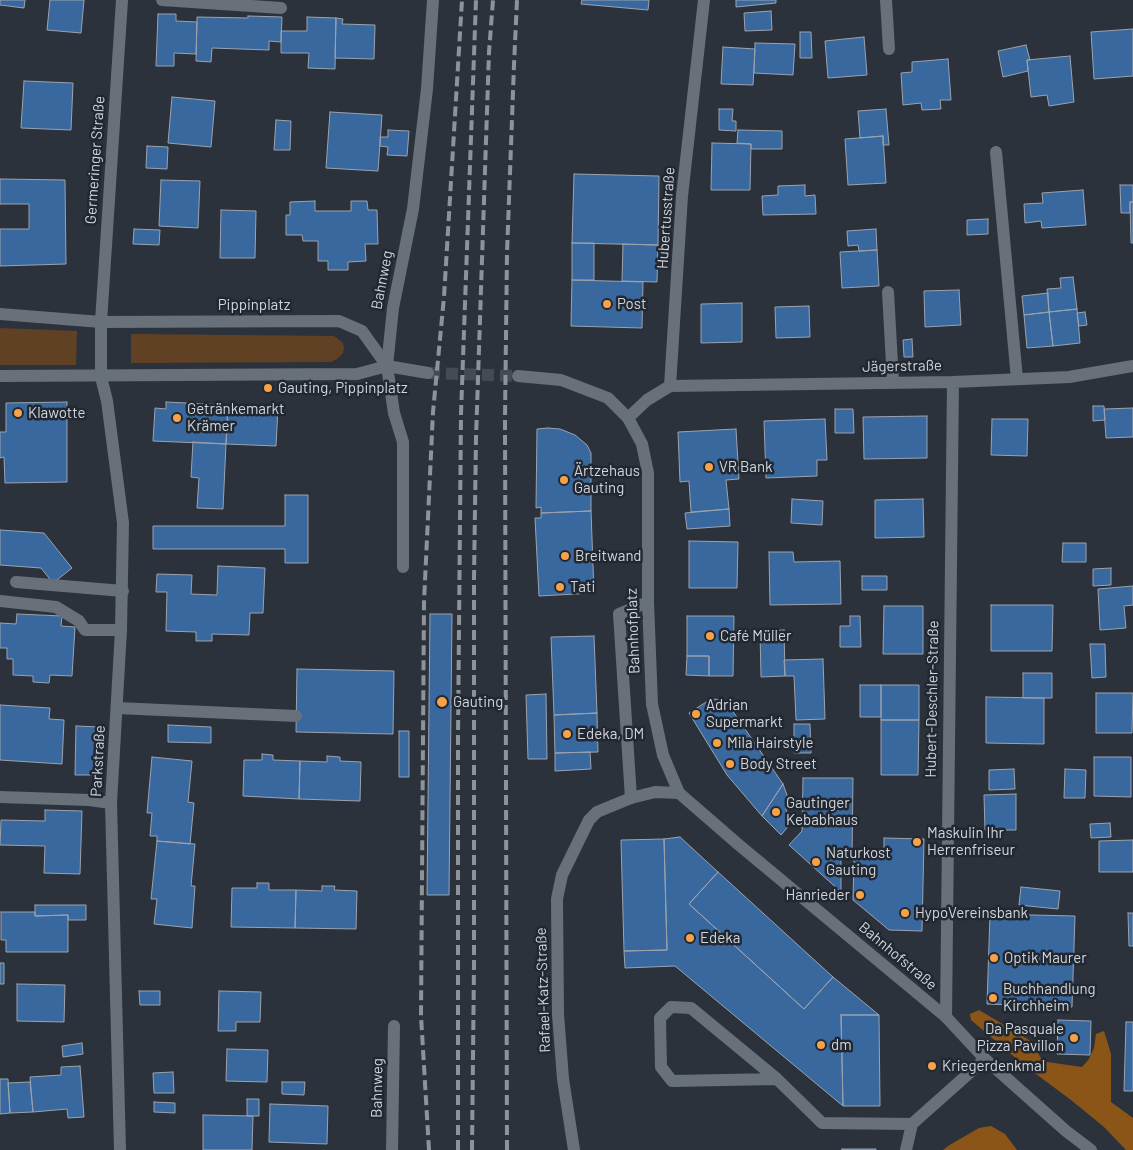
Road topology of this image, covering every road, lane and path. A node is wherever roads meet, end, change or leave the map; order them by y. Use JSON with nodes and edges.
{"nodes":[{"id":1,"x":122,"y":0,"type":"edge"},
{"id":2,"x":162,"y":0,"type":"edge"},
{"id":3,"x":432,"y":0,"type":"edge"},
{"id":4,"x":704,"y":0,"type":"edge"},
{"id":5,"x":886,"y":0,"type":"edge"},
{"id":6,"x":281,"y":8,"type":"dead end"},
{"id":7,"x":889,"y":49,"type":"dead end"},
{"id":8,"x":996,"y":152,"type":"dead end"},
{"id":9,"x":888,"y":292,"type":"dead end"},
{"id":10,"x":0,"y":314,"type":"edge"},
{"id":11,"x":101,"y":322,"type":"junction"},
{"id":12,"x":387,"y":366,"type":"junction"},
{"id":13,"x":1133,"y":366,"type":"edge"},
{"id":14,"x":428,"y":373,"type":"tunnel mouth"},
{"id":15,"x":0,"y":376,"type":"edge"},
{"id":16,"x":518,"y":376,"type":"tunnel mouth"},
{"id":17,"x":101,"y":377,"type":"junction"},
{"id":18,"x":1016,"y":379,"type":"junction"},
{"id":19,"x":893,"y":382,"type":"junction"},
{"id":20,"x":953,"y":382,"type":"junction"},
{"id":21,"x":670,"y":386,"type":"junction"},
{"id":22,"x":628,"y":418,"type":"junction"},
{"id":23,"x":403,"y":566,"type":"dead end"},
{"id":24,"x":16,"y":582,"type":"dead end"},
{"id":25,"x":123,"y":591,"type":"junction"},
{"id":26,"x":0,"y":601,"type":"edge"},
{"id":27,"x":648,"y":602,"type":"junction"},
{"id":28,"x":121,"y":630,"type":"junction"},
{"id":29,"x":117,"y":708,"type":"junction"},
{"id":30,"x":296,"y":716,"type":"dead end"},
{"id":31,"x":679,"y":793,"type":"junction"},
{"id":32,"x":0,"y":797,"type":"edge"},
{"id":33,"x":631,"y":798,"type":"junction"},
{"id":34,"x":111,"y":803,"type":"junction"},
{"id":35,"x":946,"y":1017,"type":"junction"},
{"id":36,"x":394,"y":1026,"type":"dead end"},
{"id":37,"x":985,"y":1059,"type":"junction"},
{"id":38,"x":777,"y":1079,"type":"junction"},
{"id":39,"x":912,"y":1124,"type":"junction"},
{"id":40,"x":120,"y":1150,"type":"edge"},
{"id":41,"x":392,"y":1150,"type":"edge"},
{"id":42,"x":574,"y":1150,"type":"edge"},
{"id":43,"x":906,"y":1150,"type":"edge"},
{"id":44,"x":1091,"y":1150,"type":"edge"}],
"edges":[{"from":1,"to":11,"type":"street","name":"Germeringer Straße"},
{"from":2,"to":6,"type":"street"},
{"from":3,"to":12,"type":"street","name":"Bahnweg"},
{"from":4,"to":21,"type":"street","name":"Hubertusstraße"},
{"from":5,"to":7,"type":"street"},
{"from":8,"to":18,"type":"street"},
{"from":9,"to":19,"type":"street"},
{"from":10,"to":11,"type":"street","name":"Pippinplatz"},
{"from":11,"to":12,"type":"street","name":"Pippinplatz"},
{"from":11,"to":17,"type":"street"},
{"from":12,"to":14,"type":"street"},
{"from":12,"to":17,"type":"street"},
{"from":12,"to":23,"type":"street","name":"Bahnweg"},
{"from":13,"to":18,"type":"street","name":"Jägerstraße"},
{"from":15,"to":17,"type":"street"},
{"from":16,"to":22,"type":"street","name":"Bahnhofplatz"},
{"from":17,"to":25,"type":"street","name":"Parkstraße"},
{"from":18,"to":20,"type":"street","name":"Jägerstraße"},
{"from":19,"to":20,"type":"street","name":"Jägerstraße"},
{"from":19,"to":21,"type":"street","name":"Jägerstraße"},
{"from":20,"to":35,"type":"street","name":"Hubert-Deschler-Straße"},
{"from":21,"to":22,"type":"street"},
{"from":22,"to":27,"type":"street","name":"Bahnhofplatz"},
{"from":24,"to":25,"type":"street"},
{"from":25,"to":28,"type":"street","name":"Parkstraße"},
{"from":26,"to":28,"type":"street"},
{"from":27,"to":31,"type":"street","name":"Bahnhofplatz"},
{"from":27,"to":33,"type":"street"},
{"from":28,"to":29,"type":"street","name":"Parkstraße"},
{"from":29,"to":30,"type":"street"},
{"from":29,"to":34,"type":"street","name":"Parkstraße"},
{"from":31,"to":33,"type":"street"},
{"from":31,"to":35,"type":"street","name":"Bahnhofstraße"},
{"from":32,"to":34,"type":"street"},
{"from":33,"to":42,"type":"street","name":"Rafael-Katz-Straße"},
{"from":34,"to":40,"type":"street","name":"Parkstraße"},
{"from":35,"to":37,"type":"street","name":"Bahnhofstraße"},
{"from":36,"to":41,"type":"street","name":"Bahnweg"},
{"from":37,"to":39,"type":"street"},
{"from":37,"to":44,"type":"street","name":"Bahnhofstraße"},
{"from":38,"to":38,"type":"street"},
{"from":38,"to":39,"type":"street"},
{"from":39,"to":43,"type":"street"}]}
